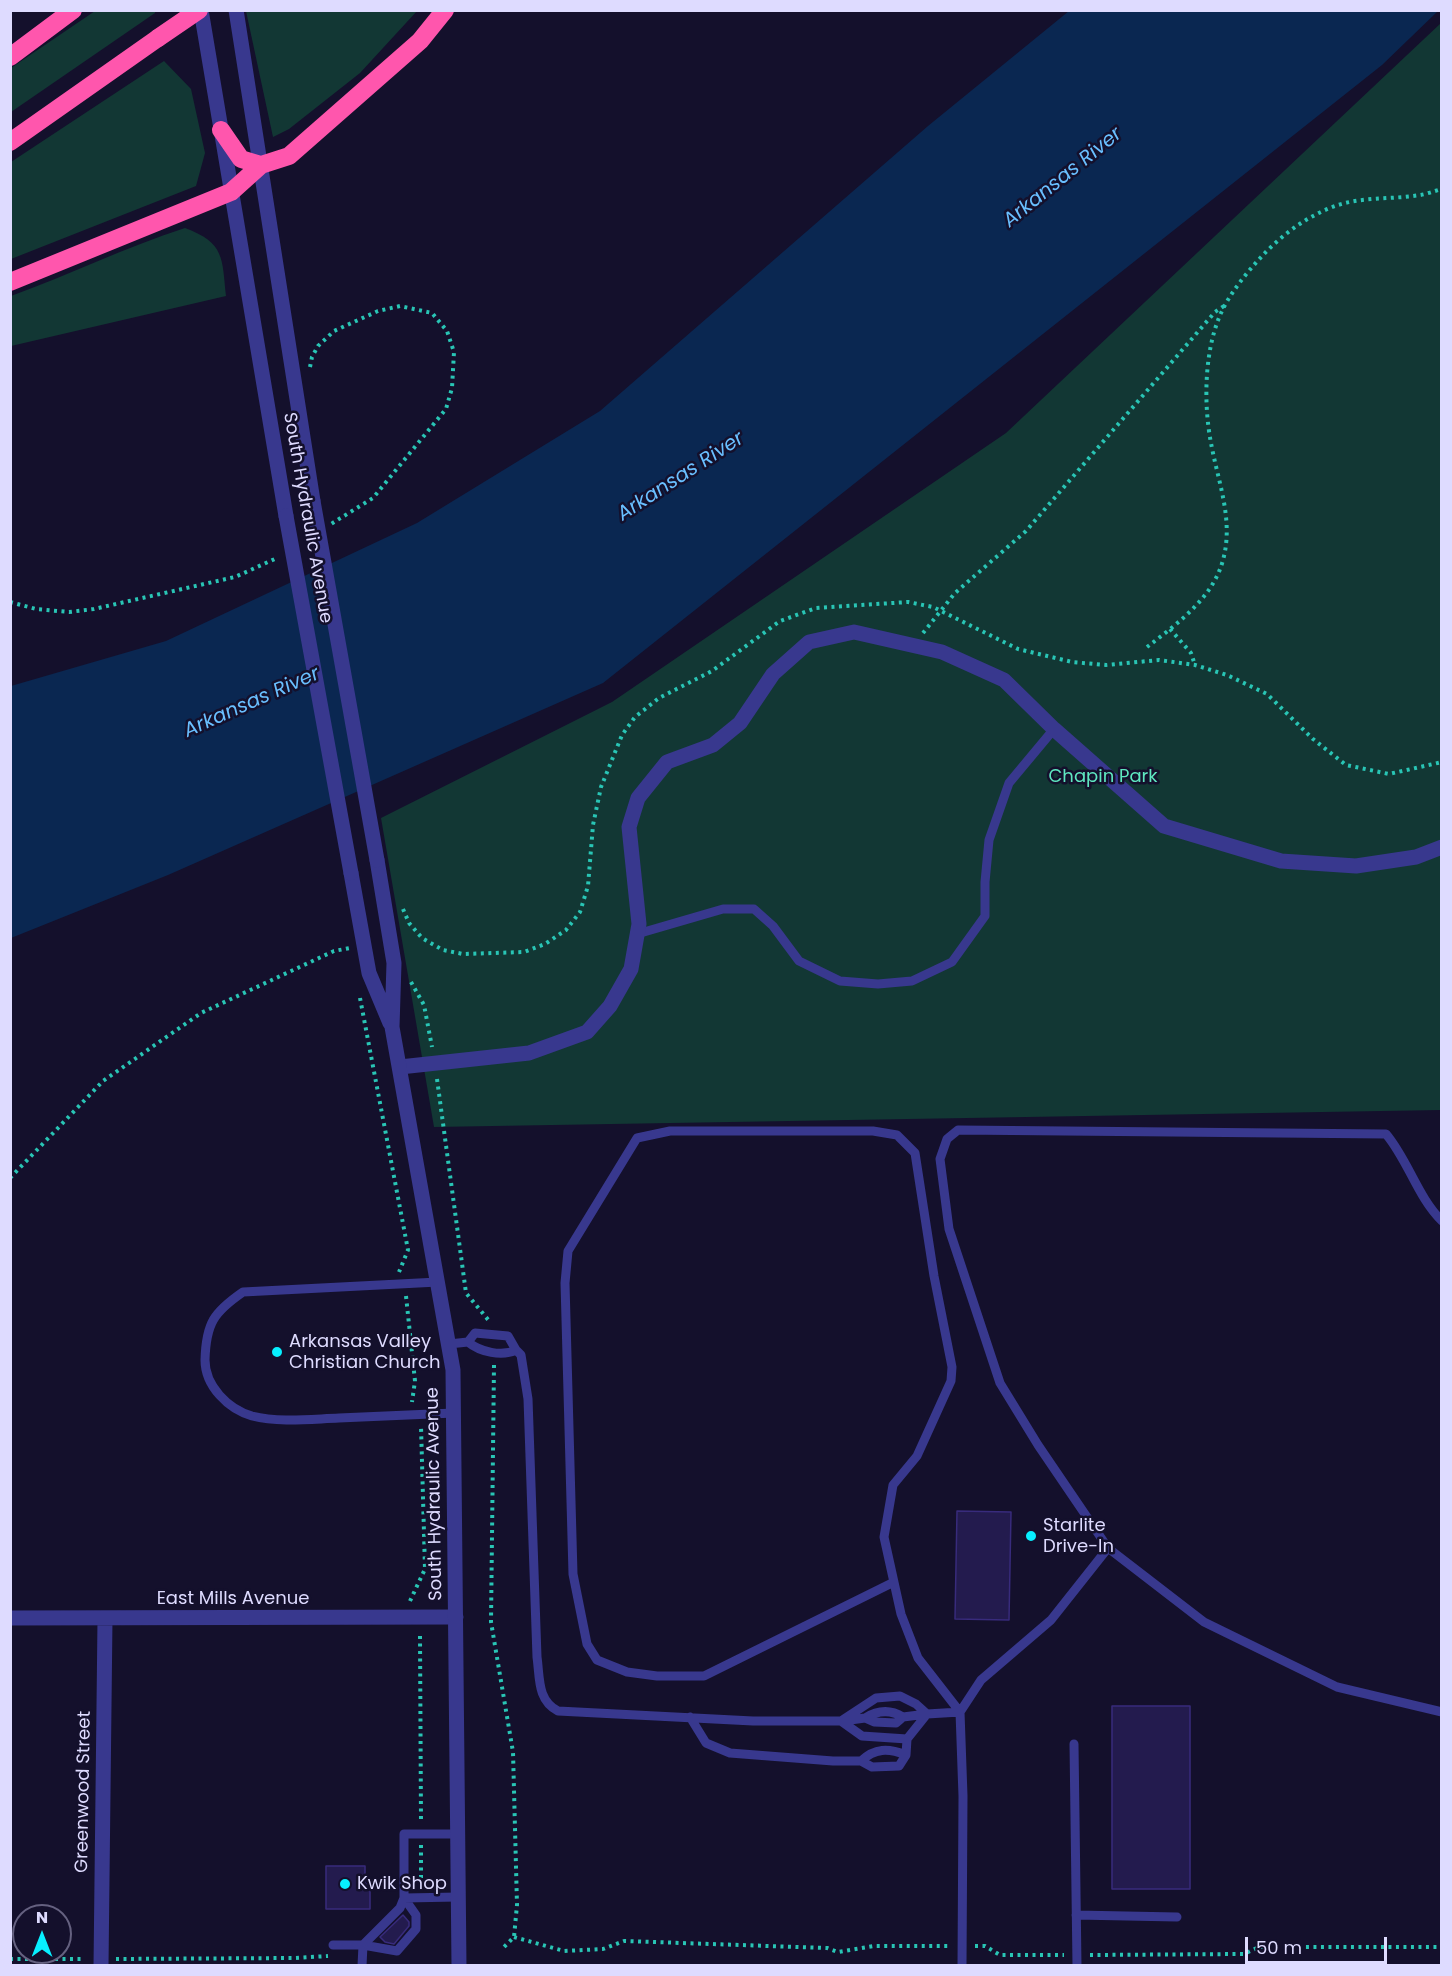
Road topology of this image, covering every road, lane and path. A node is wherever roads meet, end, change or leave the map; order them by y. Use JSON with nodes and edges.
{"nodes":[{"id":1,"x":73,"y":10,"type":"edge"},
{"id":2,"x":200,"y":10,"type":"edge"},
{"id":3,"x":236,"y":10,"type":"edge"},
{"id":4,"x":445,"y":10,"type":"edge"},
{"id":5,"x":10,"y":57,"type":"edge"},
{"id":6,"x":221,"y":130,"type":"junction"},
{"id":7,"x":10,"y":142,"type":"edge"},
{"id":8,"x":261,"y":165,"type":"junction"},
{"id":9,"x":1442,"y":189,"type":"edge"},
{"id":10,"x":231,"y":192,"type":"junction"},
{"id":11,"x":10,"y":282,"type":"edge"},
{"id":12,"x":1224,"y":306,"type":"junction"},
{"id":13,"x":940,"y":610,"type":"junction"},
{"id":14,"x":1170,"y":629,"type":"junction"},
{"id":15,"x":914,"y":645,"type":"junction"},
{"id":16,"x":1147,"y":647,"type":"dead end"},
{"id":17,"x":1195,"y":665,"type":"junction"},
{"id":18,"x":1054,"y":729,"type":"junction"},
{"id":19,"x":1442,"y":762,"type":"edge"},
{"id":20,"x":1442,"y":847,"type":"edge"},
{"id":21,"x":404,"y":927,"type":"dead end"},
{"id":22,"x":637,"y":934,"type":"junction"},
{"id":23,"x":348,"y":938,"type":"dead end"},
{"id":24,"x":357,"y":947,"type":"junction"},
{"id":25,"x":410,"y":973,"type":"dead end"},
{"id":26,"x":359,"y":995,"type":"dead end"},
{"id":27,"x":392,"y":1027,"type":"junction"},
{"id":28,"x":432,"y":1047,"type":"dead end"},
{"id":29,"x":400,"y":1067,"type":"junction"},
{"id":30,"x":436,"y":1073,"type":"dead end"},
{"id":31,"x":10,"y":1178,"type":"edge"},
{"id":32,"x":1442,"y":1221,"type":"edge"},
{"id":33,"x":438,"y":1282,"type":"junction"},
{"id":34,"x":403,"y":1284,"type":"junction"},
{"id":35,"x":491,"y":1333,"type":"junction"},
{"id":36,"x":468,"y":1342,"type":"junction"},
{"id":37,"x":449,"y":1344,"type":"junction"},
{"id":38,"x":516,"y":1350,"type":"junction"},
{"id":39,"x":493,"y":1351,"type":"junction"},
{"id":40,"x":454,"y":1413,"type":"junction"},
{"id":41,"x":417,"y":1415,"type":"junction"},
{"id":42,"x":1108,"y":1548,"type":"junction"},
{"id":43,"x":894,"y":1582,"type":"junction"},
{"id":44,"x":412,"y":1607,"type":"dead end"},
{"id":45,"x":456,"y":1617,"type":"junction"},
{"id":46,"x":10,"y":1618,"type":"edge"},
{"id":47,"x":105,"y":1619,"type":"junction"},
{"id":48,"x":420,"y":1636,"type":"dead end"},
{"id":49,"x":960,"y":1712,"type":"junction"},
{"id":50,"x":1442,"y":1712,"type":"edge"},
{"id":51,"x":927,"y":1714,"type":"junction"},
{"id":52,"x":690,"y":1717,"type":"junction"},
{"id":53,"x":841,"y":1721,"type":"junction"},
{"id":54,"x":907,"y":1739,"type":"junction"},
{"id":55,"x":1074,"y":1744,"type":"dead end"},
{"id":56,"x":906,"y":1755,"type":"junction"},
{"id":57,"x":861,"y":1761,"type":"junction"},
{"id":58,"x":421,"y":1834,"type":"junction"},
{"id":59,"x":458,"y":1834,"type":"junction"},
{"id":60,"x":458,"y":1897,"type":"junction"},
{"id":61,"x":404,"y":1898,"type":"junction"},
{"id":62,"x":421,"y":1898,"type":"junction"},
{"id":63,"x":1076,"y":1915,"type":"junction"},
{"id":64,"x":1178,"y":1917,"type":"dead end"},
{"id":65,"x":333,"y":1945,"type":"dead end"},
{"id":66,"x":504,"y":1947,"type":"dead end"},
{"id":67,"x":362,"y":1955,"type":"edge"},
{"id":68,"x":10,"y":1959,"type":"edge"},
{"id":69,"x":101,"y":1962,"type":"edge"},
{"id":70,"x":459,"y":1965,"type":"edge"},
{"id":71,"x":962,"y":1965,"type":"edge"},
{"id":72,"x":1077,"y":1965,"type":"edge"}],
"edges":[{"from":1,"to":5,"type":"highway"},
{"from":2,"to":6,"type":"street","name":"South Hydraulic Avenue"},
{"from":2,"to":7,"type":"highway","bridge":true},
{"from":3,"to":8,"type":"street","name":"South Hydraulic Avenue"},
{"from":4,"to":8,"type":"highway"},
{"from":6,"to":8,"type":"highway"},
{"from":6,"to":10,"type":"street","name":"South Hydraulic Avenue"},
{"from":8,"to":10,"type":"highway"},
{"from":8,"to":27,"type":"street","name":"South Hydraulic Avenue","bridge":true},
{"from":9,"to":12,"type":"path"},
{"from":10,"to":11,"type":"highway"},
{"from":10,"to":24,"type":"street","name":"South Hydraulic Avenue","bridge":true},
{"from":12,"to":13,"type":"path"},
{"from":12,"to":14,"type":"path"},
{"from":13,"to":15,"type":"path"},
{"from":13,"to":17,"type":"path"},
{"from":13,"to":21,"type":"path"},
{"from":14,"to":16,"type":"path"},
{"from":14,"to":17,"type":"path"},
{"from":15,"to":18,"type":"street"},
{"from":15,"to":22,"type":"street"},
{"from":17,"to":19,"type":"path"},
{"from":18,"to":20,"type":"street"},
{"from":18,"to":22,"type":"lane"},
{"from":22,"to":29,"type":"street"},
{"from":23,"to":24,"type":"path"},
{"from":24,"to":27,"type":"street","name":"South Hydraulic Avenue"},
{"from":24,"to":31,"type":"path"},
{"from":25,"to":28,"type":"path"},
{"from":26,"to":34,"type":"path"},
{"from":27,"to":29,"type":"street","name":"South Hydraulic Avenue"},
{"from":29,"to":33,"type":"street","name":"South Hydraulic Avenue"},
{"from":30,"to":35,"type":"path"},
{"from":32,"to":42,"type":"lane"},
{"from":33,"to":34,"type":"lane"},
{"from":33,"to":37,"type":"street","name":"South Hydraulic Avenue"},
{"from":34,"to":41,"type":"path"},
{"from":34,"to":41,"type":"lane"},
{"from":35,"to":36,"type":"lane"},
{"from":35,"to":38,"type":"lane"},
{"from":36,"to":37,"type":"lane"},
{"from":36,"to":39,"type":"lane"},
{"from":37,"to":40,"type":"street","name":"South Hydraulic Avenue"},
{"from":38,"to":39,"type":"lane"},
{"from":38,"to":52,"type":"lane"},
{"from":39,"to":66,"type":"path"},
{"from":40,"to":41,"type":"lane"},
{"from":40,"to":45,"type":"street","name":"South Hydraulic Avenue"},
{"from":41,"to":44,"type":"path"},
{"from":42,"to":49,"type":"lane"},
{"from":42,"to":50,"type":"lane"},
{"from":43,"to":43,"type":"lane"},
{"from":43,"to":49,"type":"lane"},
{"from":45,"to":47,"type":"street","name":"East Mills Avenue"},
{"from":45,"to":59,"type":"street","name":"South Hydraulic Avenue"},
{"from":46,"to":47,"type":"street","name":"East Mills Avenue"},
{"from":47,"to":69,"type":"street","name":"Greenwood Street"},
{"from":48,"to":58,"type":"path"},
{"from":49,"to":51,"type":"lane"},
{"from":49,"to":71,"type":"lane"},
{"from":51,"to":53,"type":"lane"},
{"from":51,"to":53,"type":"lane"},
{"from":51,"to":54,"type":"lane"},
{"from":52,"to":53,"type":"lane"},
{"from":52,"to":57,"type":"lane"},
{"from":53,"to":54,"type":"lane"},
{"from":54,"to":56,"type":"lane"},
{"from":55,"to":63,"type":"lane"},
{"from":56,"to":57,"type":"lane"},
{"from":56,"to":57,"type":"lane"},
{"from":58,"to":59,"type":"lane"},
{"from":58,"to":61,"type":"lane"},
{"from":58,"to":62,"type":"path"},
{"from":59,"to":60,"type":"street","name":"South Hydraulic Avenue"},
{"from":60,"to":62,"type":"lane"},
{"from":60,"to":70,"type":"street","name":"South Hydraulic Avenue"},
{"from":61,"to":62,"type":"lane"},
{"from":61,"to":67,"type":"lane"},
{"from":61,"to":67,"type":"lane"},
{"from":63,"to":64,"type":"lane"},
{"from":63,"to":72,"type":"lane"},
{"from":65,"to":67,"type":"lane"},
{"from":67,"to":69,"type":"path"},
{"from":68,"to":69,"type":"path"}]}
